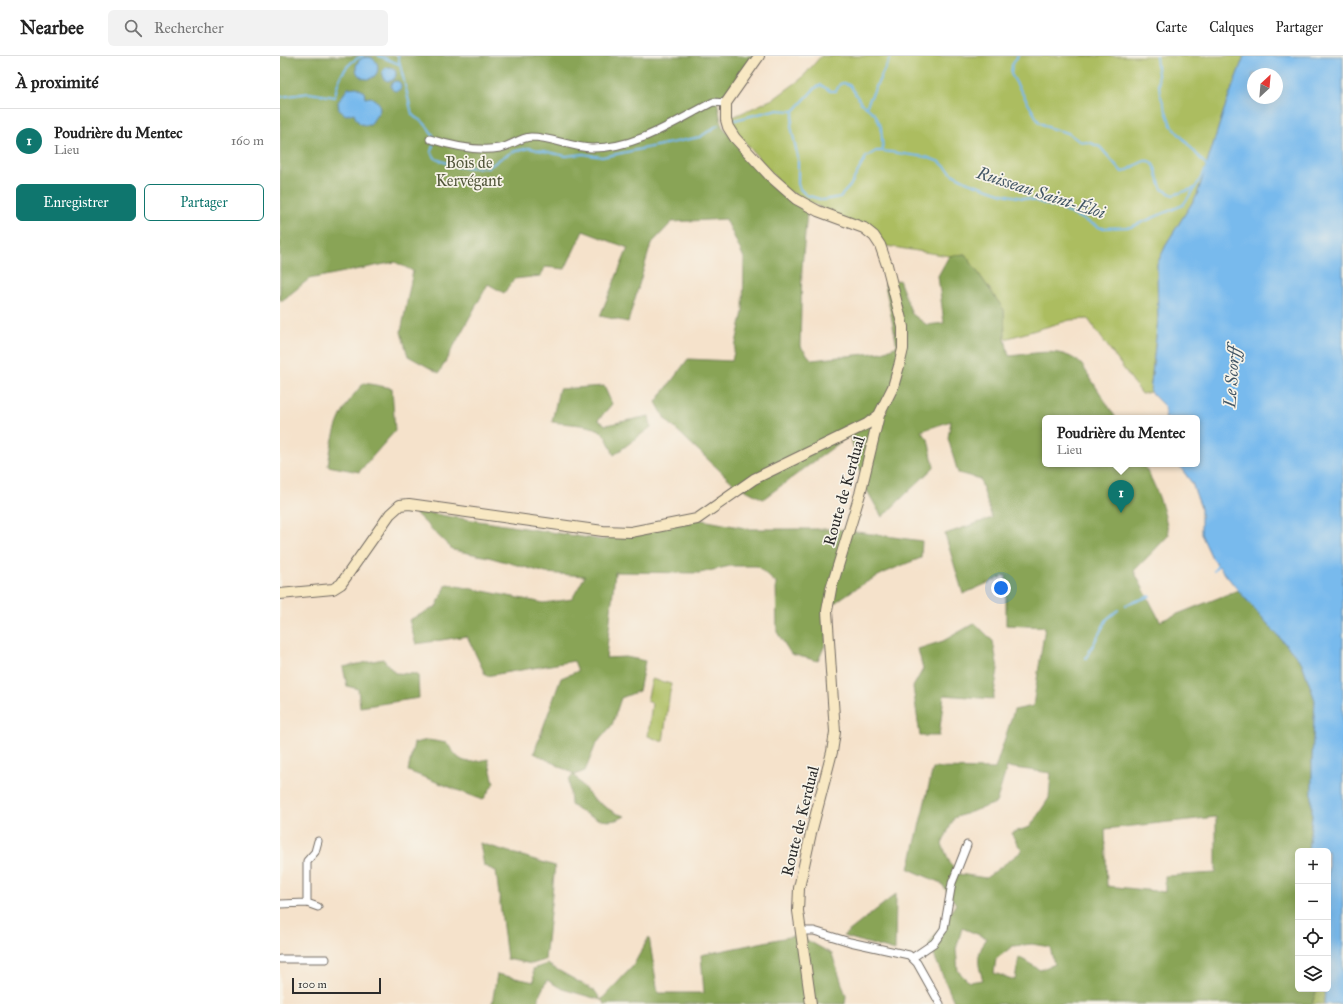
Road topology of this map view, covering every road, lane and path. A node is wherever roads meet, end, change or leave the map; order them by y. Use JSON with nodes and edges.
{"nodes":[{"id":1,"x":759,"y":56,"type":"edge"},
{"id":2,"x":726,"y":103,"type":"junction"},
{"id":3,"x":430,"y":139,"type":"dead end"},
{"id":4,"x":879,"y":415,"type":"junction"},
{"id":5,"x":280,"y":594,"type":"edge"},
{"id":6,"x":318,"y":841,"type":"dead end"},
{"id":7,"x":967,"y":845,"type":"dead end"},
{"id":8,"x":307,"y":903,"type":"junction"},
{"id":9,"x":280,"y":904,"type":"edge"},
{"id":10,"x":318,"y":907,"type":"dead end"},
{"id":11,"x":801,"y":931,"type":"junction"},
{"id":12,"x":912,"y":958,"type":"junction"},
{"id":13,"x":280,"y":959,"type":"edge"},
{"id":14,"x":326,"y":959,"type":"dead end"},
{"id":15,"x":811,"y":1004,"type":"edge"},
{"id":16,"x":940,"y":1004,"type":"edge"}],
"edges":[{"from":1,"to":2,"type":"street"},
{"from":2,"to":3,"type":"street"},
{"from":2,"to":4,"type":"street","name":"Route de Kerdual"},
{"from":4,"to":5,"type":"street"},
{"from":4,"to":11,"type":"street","name":"Route de Kerdual"},
{"from":6,"to":8,"type":"street"},
{"from":7,"to":12,"type":"street"},
{"from":8,"to":9,"type":"street"},
{"from":8,"to":10,"type":"street"},
{"from":11,"to":12,"type":"street"},
{"from":11,"to":15,"type":"street","name":"Route de Kerdual"},
{"from":12,"to":16,"type":"street"},
{"from":13,"to":14,"type":"street"}]}
